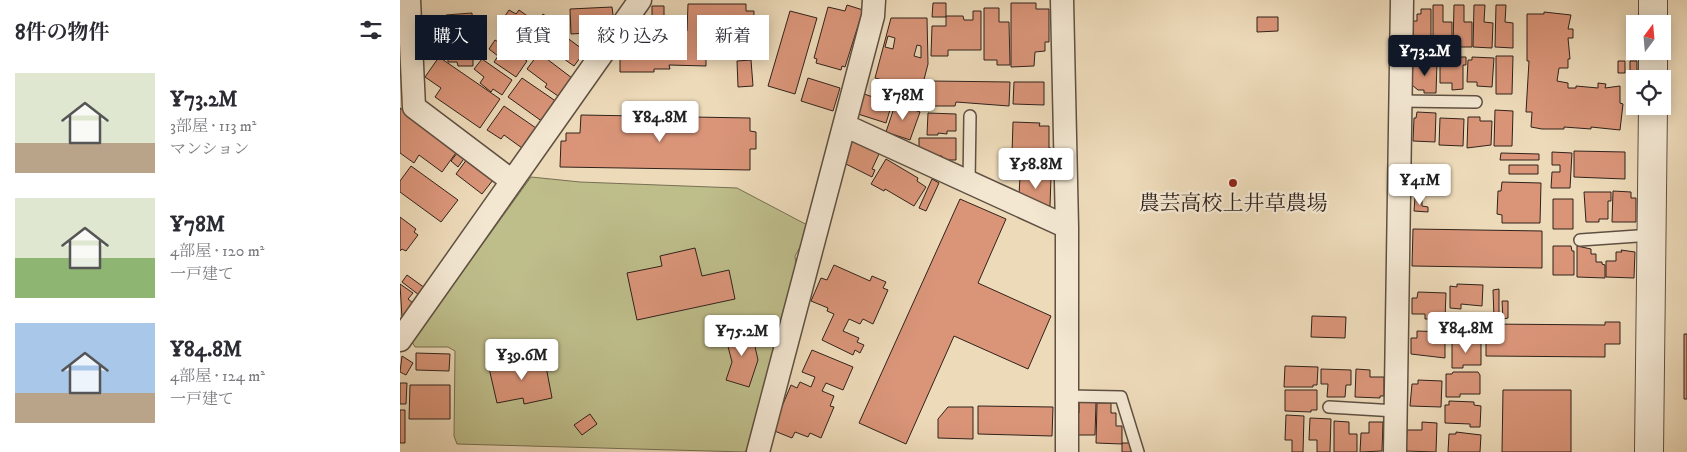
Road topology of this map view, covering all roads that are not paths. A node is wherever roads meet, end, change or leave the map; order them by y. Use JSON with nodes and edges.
{"nodes":[{"id":1,"x":409,"y":0,"type":"edge"},
{"id":2,"x":640,"y":0,"type":"edge"},
{"id":3,"x":874,"y":0,"type":"edge"},
{"id":4,"x":1062,"y":0,"type":"edge"},
{"id":5,"x":1402,"y":0,"type":"edge"},
{"id":6,"x":1653,"y":0,"type":"edge"},
{"id":7,"x":1653,"y":15,"type":"edge"},
{"id":8,"x":1400,"y":101,"type":"junction"},
{"id":9,"x":1476,"y":102,"type":"dead end"},
{"id":10,"x":1653,"y":115,"type":"edge"},
{"id":11,"x":970,"y":116,"type":"dead end"},
{"id":12,"x":846,"y":126,"type":"junction"},
{"id":13,"x":512,"y":181,"type":"junction"},
{"id":14,"x":969,"y":183,"type":"junction"},
{"id":15,"x":1067,"y":227,"type":"junction"},
{"id":16,"x":1652,"y":235,"type":"junction"},
{"id":17,"x":1580,"y":240,"type":"dead end"},
{"id":18,"x":400,"y":340,"type":"edge"},
{"id":19,"x":1067,"y":396,"type":"junction"},
{"id":20,"x":1329,"y":407,"type":"dead end"},
{"id":21,"x":1396,"y":412,"type":"junction"},
{"id":22,"x":758,"y":452,"type":"edge"},
{"id":23,"x":1067,"y":452,"type":"edge"},
{"id":24,"x":1138,"y":452,"type":"edge"},
{"id":25,"x":1396,"y":452,"type":"edge"},
{"id":26,"x":1649,"y":452,"type":"edge"}],
"edges":[{"from":1,"to":13,"type":"street"},
{"from":2,"to":13,"type":"street"},
{"from":3,"to":12,"type":"street"},
{"from":4,"to":15,"type":"street"},
{"from":5,"to":8,"type":"street"},
{"from":6,"to":7,"type":"street"},
{"from":8,"to":9,"type":"lane"},
{"from":8,"to":21,"type":"street"},
{"from":10,"to":16,"type":"street"},
{"from":11,"to":14,"type":"lane"},
{"from":12,"to":14,"type":"street"},
{"from":12,"to":22,"type":"street"},
{"from":13,"to":18,"type":"street"},
{"from":14,"to":15,"type":"street"},
{"from":15,"to":19,"type":"street"},
{"from":16,"to":17,"type":"lane"},
{"from":16,"to":26,"type":"street"},
{"from":19,"to":23,"type":"street"},
{"from":19,"to":24,"type":"lane"},
{"from":20,"to":21,"type":"lane"},
{"from":21,"to":25,"type":"street"}]}
